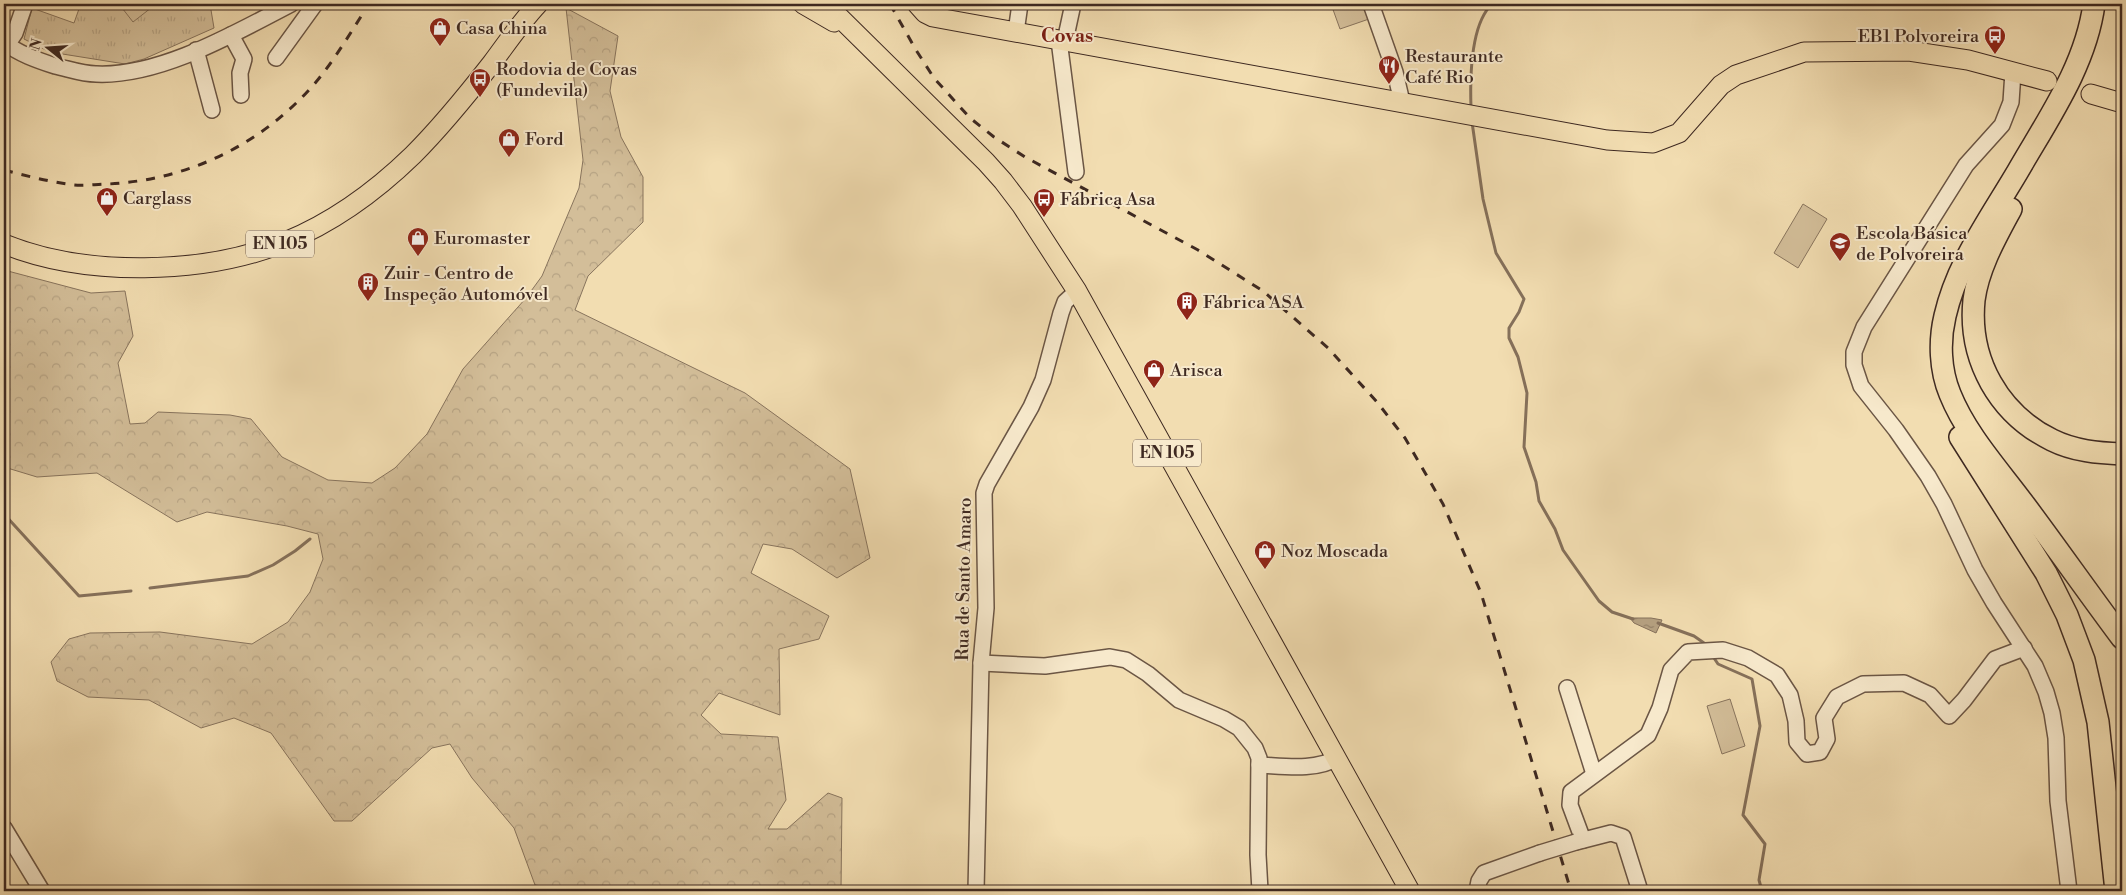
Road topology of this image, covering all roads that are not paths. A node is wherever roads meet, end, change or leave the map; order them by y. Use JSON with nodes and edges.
{"nodes":[{"id":1,"x":25,"y":4,"type":"edge"},
{"id":2,"x":291,"y":4,"type":"edge"},
{"id":3,"x":315,"y":4,"type":"edge"},
{"id":4,"x":538,"y":4,"type":"edge"},
{"id":5,"x":554,"y":4,"type":"edge"},
{"id":6,"x":803,"y":4,"type":"edge"},
{"id":7,"x":917,"y":4,"type":"edge"},
{"id":8,"x":1020,"y":4,"type":"edge"},
{"id":9,"x":1073,"y":4,"type":"edge"},
{"id":10,"x":1371,"y":4,"type":"edge"},
{"id":11,"x":2094,"y":4,"type":"edge"},
{"id":12,"x":2104,"y":4,"type":"edge"},
{"id":13,"x":828,"y":5,"type":"edge"},
{"id":14,"x":1016,"y":32,"type":"junction"},
{"id":15,"x":232,"y":35,"type":"junction"},
{"id":16,"x":1063,"y":41,"type":"junction"},
{"id":17,"x":6,"y":44,"type":"edge"},
{"id":18,"x":196,"y":50,"type":"junction"},
{"id":19,"x":873,"y":50,"type":"junction"},
{"id":20,"x":276,"y":58,"type":"dead end"},
{"id":21,"x":491,"y":64,"type":"junction"},
{"id":22,"x":2014,"y":72,"type":"junction"},
{"id":23,"x":2046,"y":81,"type":"dead end"},
{"id":24,"x":2091,"y":94,"type":"dead end"},
{"id":25,"x":241,"y":95,"type":"dead end"},
{"id":26,"x":1402,"y":102,"type":"junction"},
{"id":27,"x":2122,"y":103,"type":"edge"},
{"id":28,"x":212,"y":110,"type":"dead end"},
{"id":29,"x":1076,"y":172,"type":"dead end"},
{"id":30,"x":2031,"y":173,"type":"junction"},
{"id":31,"x":4,"y":244,"type":"edge"},
{"id":32,"x":1973,"y":247,"type":"junction"},
{"id":33,"x":1077,"y":290,"type":"junction"},
{"id":34,"x":2122,"y":454,"type":"edge"},
{"id":35,"x":2121,"y":624,"type":"edge"},
{"id":36,"x":2024,"y":648,"type":"junction"},
{"id":37,"x":981,"y":664,"type":"junction"},
{"id":38,"x":1567,"y":688,"type":"dead end"},
{"id":39,"x":1337,"y":758,"type":"junction"},
{"id":40,"x":1260,"y":765,"type":"junction"},
{"id":41,"x":1594,"y":774,"type":"junction"},
{"id":42,"x":4,"y":828,"type":"edge"},
{"id":43,"x":1579,"y":841,"type":"junction"},
{"id":44,"x":42,"y":891,"type":"edge"},
{"id":45,"x":976,"y":891,"type":"edge"},
{"id":46,"x":1260,"y":891,"type":"edge"},
{"id":47,"x":1410,"y":891,"type":"edge"},
{"id":48,"x":1477,"y":891,"type":"edge"},
{"id":49,"x":1640,"y":891,"type":"edge"},
{"id":50,"x":2069,"y":891,"type":"edge"},
{"id":51,"x":2116,"y":891,"type":"edge"}],
"edges":[{"from":1,"to":17,"type":"street"},
{"from":2,"to":15,"type":"street"},
{"from":3,"to":20,"type":"street"},
{"from":4,"to":21,"type":"main road","number":"EN 105"},
{"from":5,"to":21,"type":"main road","number":"EN 105"},
{"from":6,"to":19,"type":"main road","number":"EN 105"},
{"from":7,"to":14,"type":"main road"},
{"from":8,"to":14,"type":"street"},
{"from":9,"to":16,"type":"street"},
{"from":10,"to":26,"type":"street"},
{"from":11,"to":32,"type":"highway"},
{"from":12,"to":30,"type":"highway"},
{"from":13,"to":19,"type":"main road","number":"EN 105"},
{"from":14,"to":16,"type":"main road"},
{"from":15,"to":18,"type":"street"},
{"from":15,"to":25,"type":"street"},
{"from":16,"to":26,"type":"main road"},
{"from":16,"to":29,"type":"street"},
{"from":17,"to":18,"type":"street"},
{"from":18,"to":28,"type":"street"},
{"from":19,"to":33,"type":"main road","number":"EN 105"},
{"from":21,"to":31,"type":"main road","number":"EN 105"},
{"from":22,"to":23,"type":"main road"},
{"from":22,"to":26,"type":"main road"},
{"from":22,"to":36,"type":"street"},
{"from":24,"to":27,"type":"main road"},
{"from":30,"to":34,"type":"highway"},
{"from":30,"to":35,"type":"highway"},
{"from":32,"to":35,"type":"highway"},
{"from":32,"to":51,"type":"highway"},
{"from":33,"to":37,"type":"street","name":"Rua de Santo Amaro"},
{"from":33,"to":39,"type":"main road","number":"EN 105"},
{"from":36,"to":41,"type":"street"},
{"from":36,"to":50,"type":"street"},
{"from":37,"to":40,"type":"street"},
{"from":37,"to":45,"type":"street","name":"Rua de Santo Amaro"},
{"from":38,"to":41,"type":"street"},
{"from":39,"to":40,"type":"street"},
{"from":39,"to":47,"type":"main road","number":"EN 105"},
{"from":40,"to":46,"type":"street"},
{"from":41,"to":43,"type":"street"},
{"from":42,"to":44,"type":"street"},
{"from":43,"to":48,"type":"street","bridge":true},
{"from":43,"to":49,"type":"street"}]}
